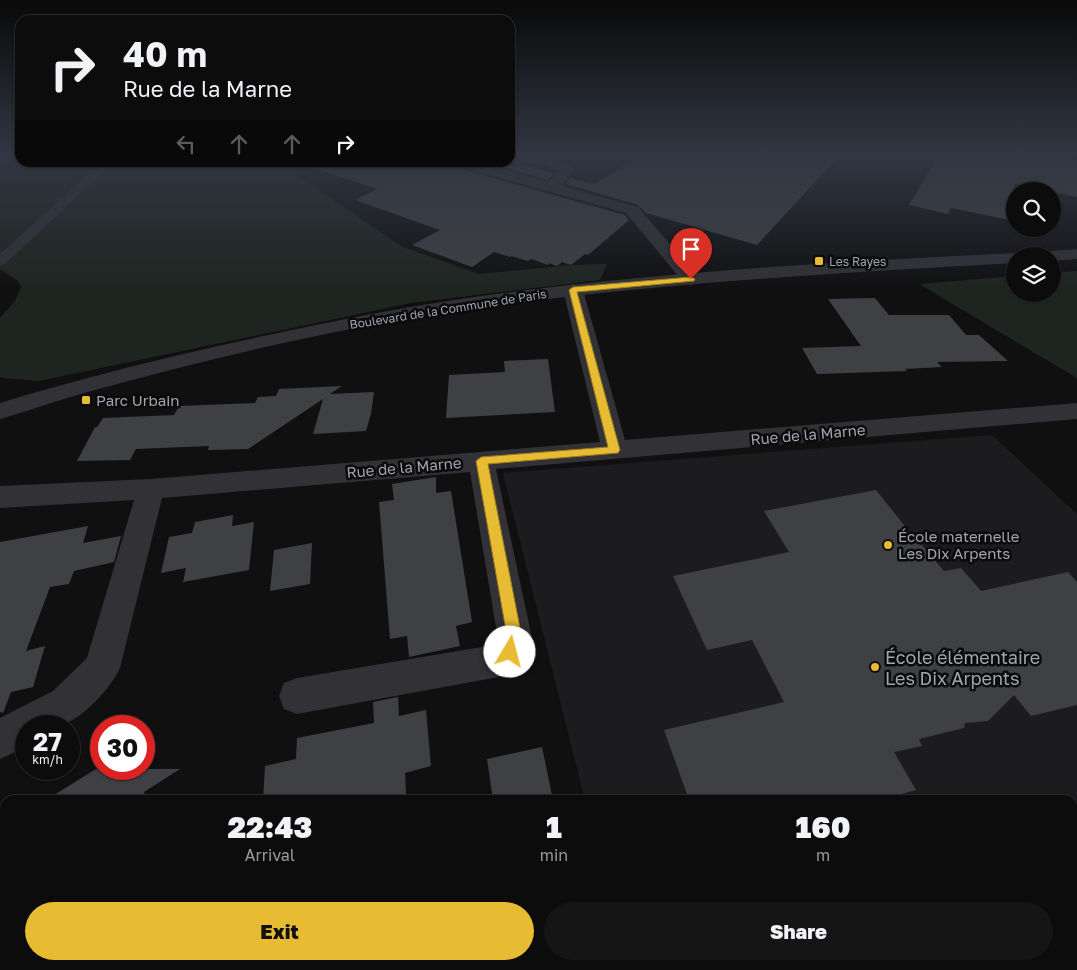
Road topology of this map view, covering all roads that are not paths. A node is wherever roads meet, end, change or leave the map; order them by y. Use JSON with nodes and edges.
{"nodes":[{"id":1,"x":67,"y":200,"type":"edge"},
{"id":2,"x":606,"y":200,"type":"edge"},
{"id":3,"x":1077,"y":254,"type":"edge"},
{"id":4,"x":1061,"y":255,"type":"edge"},
{"id":5,"x":1006,"y":259,"type":"edge"},
{"id":6,"x":0,"y":262,"type":"edge"},
{"id":7,"x":691,"y":279,"type":"junction"},
{"id":8,"x":573,"y":290,"type":"junction"},
{"id":9,"x":3,"y":409,"type":"edge"},
{"id":10,"x":1077,"y":411,"type":"edge"},
{"id":11,"x":615,"y":450,"type":"junction"},
{"id":12,"x":481,"y":461,"type":"junction"},
{"id":13,"x":151,"y":488,"type":"junction"},
{"id":14,"x":0,"y":497,"type":"edge"},
{"id":15,"x":297,"y":696,"type":"dead end"},
{"id":16,"x":0,"y":740,"type":"edge"}],
"edges":[{"from":1,"to":6,"type":"street"},
{"from":2,"to":7,"type":"street"},
{"from":3,"to":4,"type":"street"},
{"from":5,"to":7,"type":"street","name":"Boulevard de la Commune de Paris"},
{"from":7,"to":8,"type":"street","name":"Boulevard de la Commune de Paris"},
{"from":8,"to":9,"type":"street","name":"Boulevard de la Commune de Paris"},
{"from":8,"to":11,"type":"street"},
{"from":10,"to":11,"type":"street","name":"Rue de la Marne"},
{"from":11,"to":12,"type":"street","name":"Rue de la Marne"},
{"from":12,"to":13,"type":"street","name":"Rue de la Marne"},
{"from":12,"to":15,"type":"street"},
{"from":13,"to":14,"type":"street","name":"Rue de la Marne"},
{"from":13,"to":16,"type":"street"}]}
